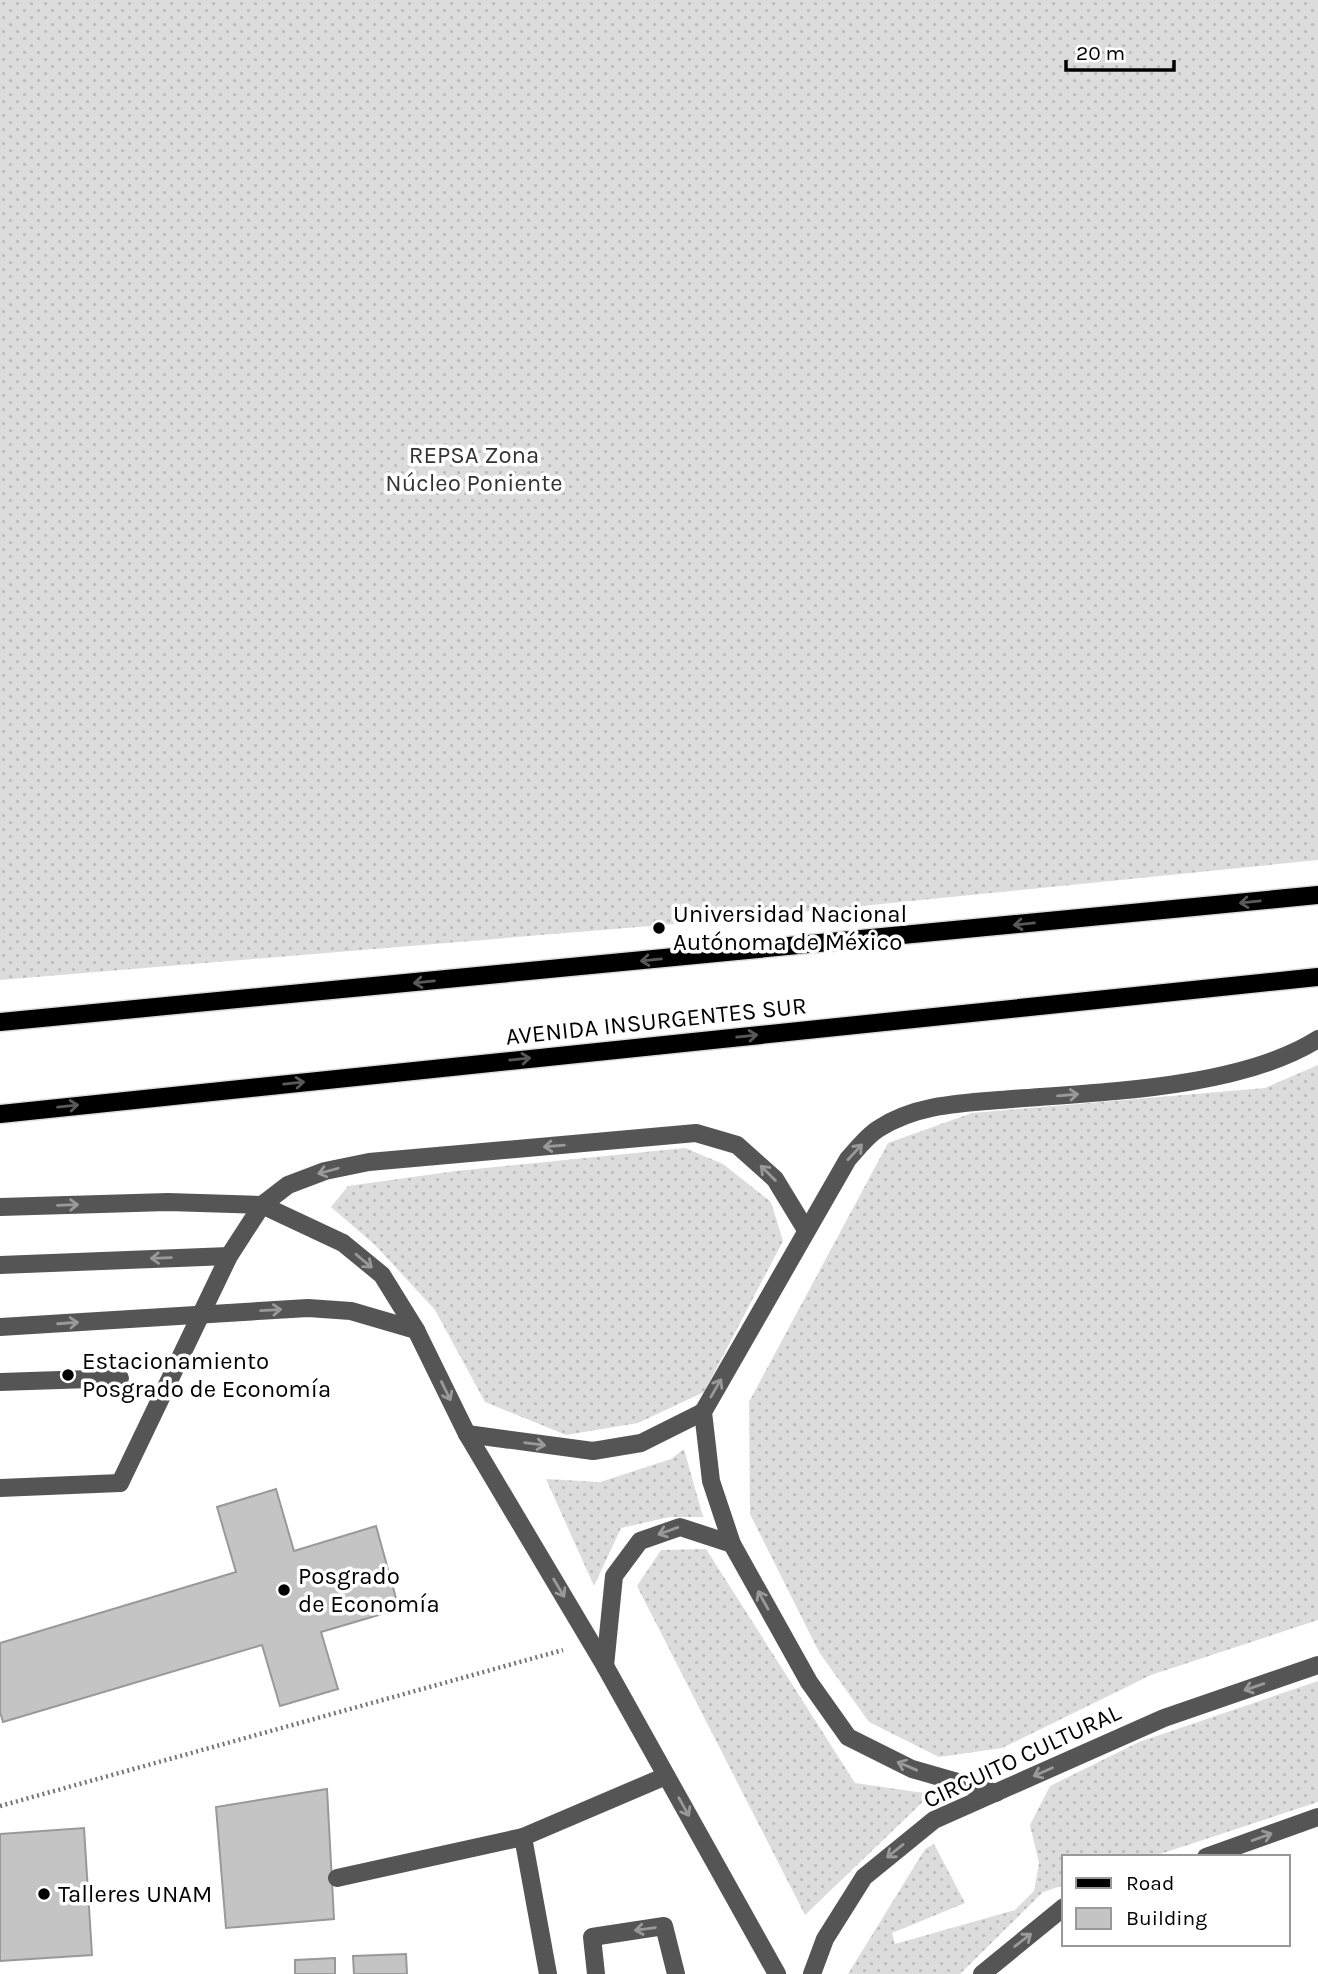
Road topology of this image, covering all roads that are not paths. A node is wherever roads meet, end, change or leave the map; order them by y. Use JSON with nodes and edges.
{"nodes":[{"id":1,"x":1318,"y":895,"type":"edge"},
{"id":2,"x":1318,"y":977,"type":"edge"},
{"id":3,"x":0,"y":1022,"type":"edge"},
{"id":4,"x":1318,"y":1039,"type":"edge"},
{"id":5,"x":0,"y":1114,"type":"edge"},
{"id":6,"x":262,"y":1205,"type":"junction"},
{"id":7,"x":0,"y":1207,"type":"edge"},
{"id":8,"x":806,"y":1230,"type":"junction"},
{"id":9,"x":229,"y":1256,"type":"junction"},
{"id":10,"x":0,"y":1265,"type":"edge"},
{"id":11,"x":203,"y":1314,"type":"junction"},
{"id":12,"x":0,"y":1327,"type":"edge"},
{"id":13,"x":416,"y":1330,"type":"junction"},
{"id":14,"x":120,"y":1378,"type":"dead end"},
{"id":15,"x":0,"y":1382,"type":"edge"},
{"id":16,"x":703,"y":1412,"type":"junction"},
{"id":17,"x":467,"y":1434,"type":"junction"},
{"id":18,"x":0,"y":1488,"type":"edge"},
{"id":19,"x":732,"y":1544,"type":"junction"},
{"id":20,"x":1318,"y":1665,"type":"edge"},
{"id":21,"x":605,"y":1666,"type":"junction"},
{"id":22,"x":666,"y":1776,"type":"junction"},
{"id":23,"x":996,"y":1793,"type":"junction"},
{"id":24,"x":1318,"y":1817,"type":"edge"},
{"id":25,"x":523,"y":1837,"type":"junction"},
{"id":26,"x":1212,"y":1855,"type":"edge"},
{"id":27,"x":337,"y":1878,"type":"dead end"},
{"id":28,"x":1062,"y":1909,"type":"edge"},
{"id":29,"x":548,"y":1974,"type":"edge"},
{"id":30,"x":596,"y":1974,"type":"edge"},
{"id":31,"x":676,"y":1974,"type":"edge"},
{"id":32,"x":777,"y":1974,"type":"edge"},
{"id":33,"x":812,"y":1974,"type":"edge"},
{"id":34,"x":982,"y":1974,"type":"edge"}],
"edges":[{"from":1,"to":3,"type":"main road","one_way":true},
{"from":5,"to":2,"type":"main road","name":"AVENIDA INSURGENTES SUR","one_way":true},
{"from":8,"to":4,"type":"street","one_way":true},
{"from":7,"to":6,"type":"street","one_way":true},
{"from":8,"to":6,"type":"street","one_way":true},
{"from":6,"to":9,"type":"street"},
{"from":6,"to":13,"type":"street","one_way":true},
{"from":16,"to":8,"type":"street","one_way":true},
{"from":9,"to":10,"type":"street","one_way":true},
{"from":9,"to":11,"type":"street"},
{"from":12,"to":11,"type":"street","one_way":true},
{"from":11,"to":13,"type":"street","one_way":true},
{"from":11,"to":18,"type":"street"},
{"from":13,"to":17,"type":"street","one_way":true},
{"from":14,"to":15,"type":"street"},
{"from":17,"to":16,"type":"street","one_way":true},
{"from":16,"to":19,"type":"street"},
{"from":17,"to":21,"type":"street","one_way":true},
{"from":19,"to":21,"type":"street","one_way":true},
{"from":23,"to":19,"type":"street","one_way":true},
{"from":20,"to":23,"type":"street","name":"CIRCUITO CULTURAL","one_way":true},
{"from":21,"to":22,"type":"street"},
{"from":22,"to":25,"type":"street"},
{"from":22,"to":32,"type":"street","one_way":true},
{"from":23,"to":33,"type":"street","name":"CIRCUITO CULTURAL","one_way":true},
{"from":26,"to":24,"type":"street","one_way":true},
{"from":25,"to":27,"type":"street"},
{"from":25,"to":29,"type":"street"},
{"from":34,"to":28,"type":"street","one_way":true},
{"from":31,"to":30,"type":"street","one_way":true}]}
